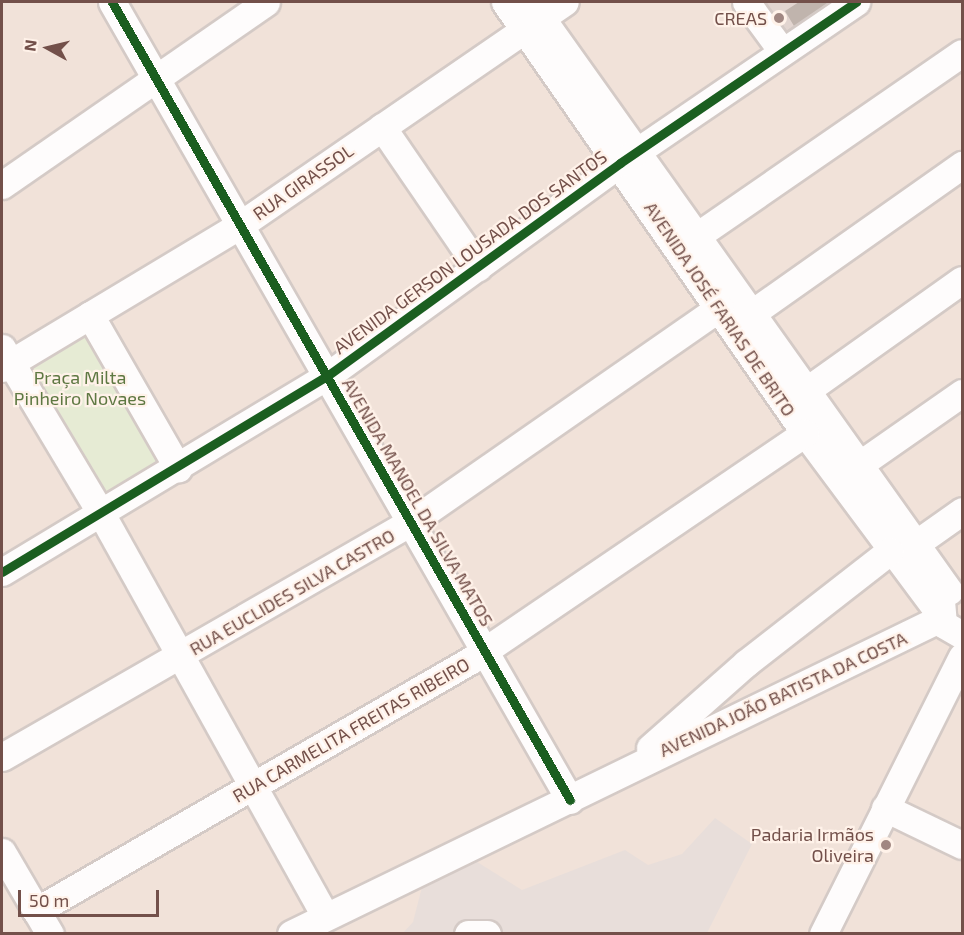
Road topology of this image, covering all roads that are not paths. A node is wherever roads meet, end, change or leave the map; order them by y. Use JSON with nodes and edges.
{"nodes":[{"id":1,"x":112,"y":2,"type":"edge"},
{"id":2,"x":266,"y":2,"type":"edge"},
{"id":3,"x":506,"y":2,"type":"edge"},
{"id":4,"x":565,"y":2,"type":"edge"},
{"id":5,"x":746,"y":2,"type":"edge"},
{"id":6,"x":856,"y":2,"type":"edge"},
{"id":7,"x":533,"y":17,"type":"edge"},
{"id":8,"x":782,"y":51,"type":"junction"},
{"id":9,"x":963,"y":53,"type":"edge"},
{"id":10,"x":161,"y":79,"type":"junction"},
{"id":11,"x":382,"y":127,"type":"junction"},
{"id":12,"x":629,"y":157,"type":"junction"},
{"id":13,"x":963,"y":165,"type":"edge"},
{"id":14,"x":2,"y":186,"type":"edge"},
{"id":15,"x":240,"y":225,"type":"junction"},
{"id":16,"x":689,"y":242,"type":"junction"},
{"id":17,"x":478,"y":267,"type":"junction"},
{"id":18,"x":963,"y":280,"type":"edge"},
{"id":19,"x":90,"y":315,"type":"junction"},
{"id":20,"x":734,"y":316,"type":"junction"},
{"id":21,"x":4,"y":360,"type":"edge"},
{"id":22,"x":327,"y":376,"type":"junction"},
{"id":23,"x":963,"y":393,"type":"edge"},
{"id":24,"x":797,"y":398,"type":"junction"},
{"id":25,"x":805,"y":433,"type":"junction"},
{"id":26,"x":178,"y":468,"type":"junction"},
{"id":27,"x":849,"y":472,"type":"junction"},
{"id":28,"x":963,"y":511,"type":"edge"},
{"id":29,"x":102,"y":515,"type":"junction"},
{"id":30,"x":411,"y":522,"type":"junction"},
{"id":31,"x":902,"y":548,"type":"junction"},
{"id":32,"x":2,"y":572,"type":"edge"},
{"id":33,"x":951,"y":612,"type":"edge"},
{"id":34,"x":485,"y":651,"type":"junction"},
{"id":35,"x":179,"y":658,"type":"junction"},
{"id":36,"x":960,"y":660,"type":"edge"},
{"id":37,"x":2,"y":757,"type":"edge"},
{"id":38,"x":626,"y":769,"type":"junction"},
{"id":39,"x":255,"y":787,"type":"junction"},
{"id":40,"x":570,"y":800,"type":"junction"},
{"id":41,"x":885,"y":808,"type":"junction"},
{"id":42,"x":963,"y":846,"type":"edge"},
{"id":43,"x":2,"y":852,"type":"edge"},
{"id":44,"x":43,"y":922,"type":"edge"},
{"id":45,"x":308,"y":927,"type":"edge"},
{"id":46,"x":468,"y":933,"type":"edge"},
{"id":47,"x":487,"y":933,"type":"edge"},
{"id":48,"x":823,"y":933,"type":"edge"}],
"edges":[{"from":1,"to":10,"type":"street","name":"AVENIDA MANOEL DA SILVA MATOS"},
{"from":2,"to":10,"type":"street"},
{"from":3,"to":7,"type":"street","name":"AVENIDA JOSÉ FARIAS DE BRITO"},
{"from":4,"to":7,"type":"street","name":"RUA GIRASSOL"},
{"from":5,"to":8,"type":"street"},
{"from":6,"to":8,"type":"street","name":"AVENIDA GERSON LOUSADA DOS SANTOS"},
{"from":7,"to":11,"type":"street","name":"RUA GIRASSOL"},
{"from":7,"to":12,"type":"street","name":"AVENIDA JOSÉ FARIAS DE BRITO"},
{"from":8,"to":12,"type":"street","name":"AVENIDA GERSON LOUSADA DOS SANTOS"},
{"from":9,"to":16,"type":"street"},
{"from":10,"to":14,"type":"street"},
{"from":10,"to":15,"type":"street","name":"AVENIDA MANOEL DA SILVA MATOS"},
{"from":11,"to":15,"type":"street","name":"RUA GIRASSOL"},
{"from":11,"to":17,"type":"street"},
{"from":12,"to":16,"type":"street","name":"AVENIDA JOSÉ FARIAS DE BRITO"},
{"from":12,"to":17,"type":"street","name":"AVENIDA GERSON LOUSADA DOS SANTOS"},
{"from":13,"to":20,"type":"street","name":"RUA EUCLIDES SILVA CASTRO"},
{"from":15,"to":19,"type":"street","name":"RUA GIRASSOL"},
{"from":15,"to":22,"type":"street","name":"AVENIDA MANOEL DA SILVA MATOS"},
{"from":16,"to":20,"type":"street","name":"AVENIDA JOSÉ FARIAS DE BRITO"},
{"from":17,"to":22,"type":"street","name":"AVENIDA GERSON LOUSADA DOS SANTOS"},
{"from":18,"to":24,"type":"street"},
{"from":19,"to":21,"type":"street","name":"RUA GIRASSOL"},
{"from":19,"to":26,"type":"street"},
{"from":20,"to":24,"type":"street","name":"AVENIDA JOSÉ FARIAS DE BRITO"},
{"from":20,"to":30,"type":"street","name":"RUA EUCLIDES SILVA CASTRO"},
{"from":21,"to":29,"type":"street"},
{"from":22,"to":26,"type":"street","name":"AVENIDA GERSON LOUSADA DOS SANTOS"},
{"from":22,"to":30,"type":"street","name":"AVENIDA MANOEL DA SILVA MATOS"},
{"from":23,"to":27,"type":"street"},
{"from":24,"to":25,"type":"street","name":"AVENIDA JOSÉ FARIAS DE BRITO"},
{"from":24,"to":27,"type":"street","name":"AVENIDA JOSÉ FARIAS DE BRITO"},
{"from":25,"to":27,"type":"street","name":"AVENIDA JOSÉ FARIAS DE BRITO"},
{"from":25,"to":34,"type":"street","name":"RUA CARMELITA FREITAS RIBEIRO"},
{"from":26,"to":29,"type":"street","name":"AVENIDA GERSON LOUSADA DOS SANTOS"},
{"from":27,"to":31,"type":"street","name":"AVENIDA JOSÉ FARIAS DE BRITO"},
{"from":28,"to":31,"type":"street","name":"AVENIDA JOÃO BATISTA DA COSTA"},
{"from":29,"to":32,"type":"street","name":"AVENIDA GERSON LOUSADA DOS SANTOS"},
{"from":29,"to":35,"type":"street"},
{"from":30,"to":34,"type":"street","name":"AVENIDA MANOEL DA SILVA MATOS"},
{"from":30,"to":35,"type":"street","name":"RUA EUCLIDES SILVA CASTRO"},
{"from":31,"to":33,"type":"street","name":"AVENIDA JOSÉ FARIAS DE BRITO"},
{"from":31,"to":38,"type":"street","name":"AVENIDA JOÃO BATISTA DA COSTA"},
{"from":33,"to":36,"type":"street"},
{"from":33,"to":38,"type":"street","name":"AVENIDA JOÃO BATISTA DA COSTA"},
{"from":34,"to":39,"type":"street","name":"RUA CARMELITA FREITAS RIBEIRO"},
{"from":34,"to":40,"type":"street","name":"AVENIDA MANOEL DA SILVA MATOS"},
{"from":35,"to":37,"type":"street","name":"RUA EUCLIDES SILVA CASTRO"},
{"from":35,"to":39,"type":"street"},
{"from":36,"to":41,"type":"street"},
{"from":38,"to":40,"type":"street","name":"AVENIDA JOÃO BATISTA DA COSTA"},
{"from":39,"to":44,"type":"street","name":"RUA CARMELITA FREITAS RIBEIRO"},
{"from":39,"to":45,"type":"street"},
{"from":40,"to":45,"type":"street","name":"AVENIDA JOÃO BATISTA DA COSTA"},
{"from":41,"to":42,"type":"street"},
{"from":41,"to":48,"type":"street"},
{"from":43,"to":44,"type":"street"},
{"from":46,"to":47,"type":"street"}]}
